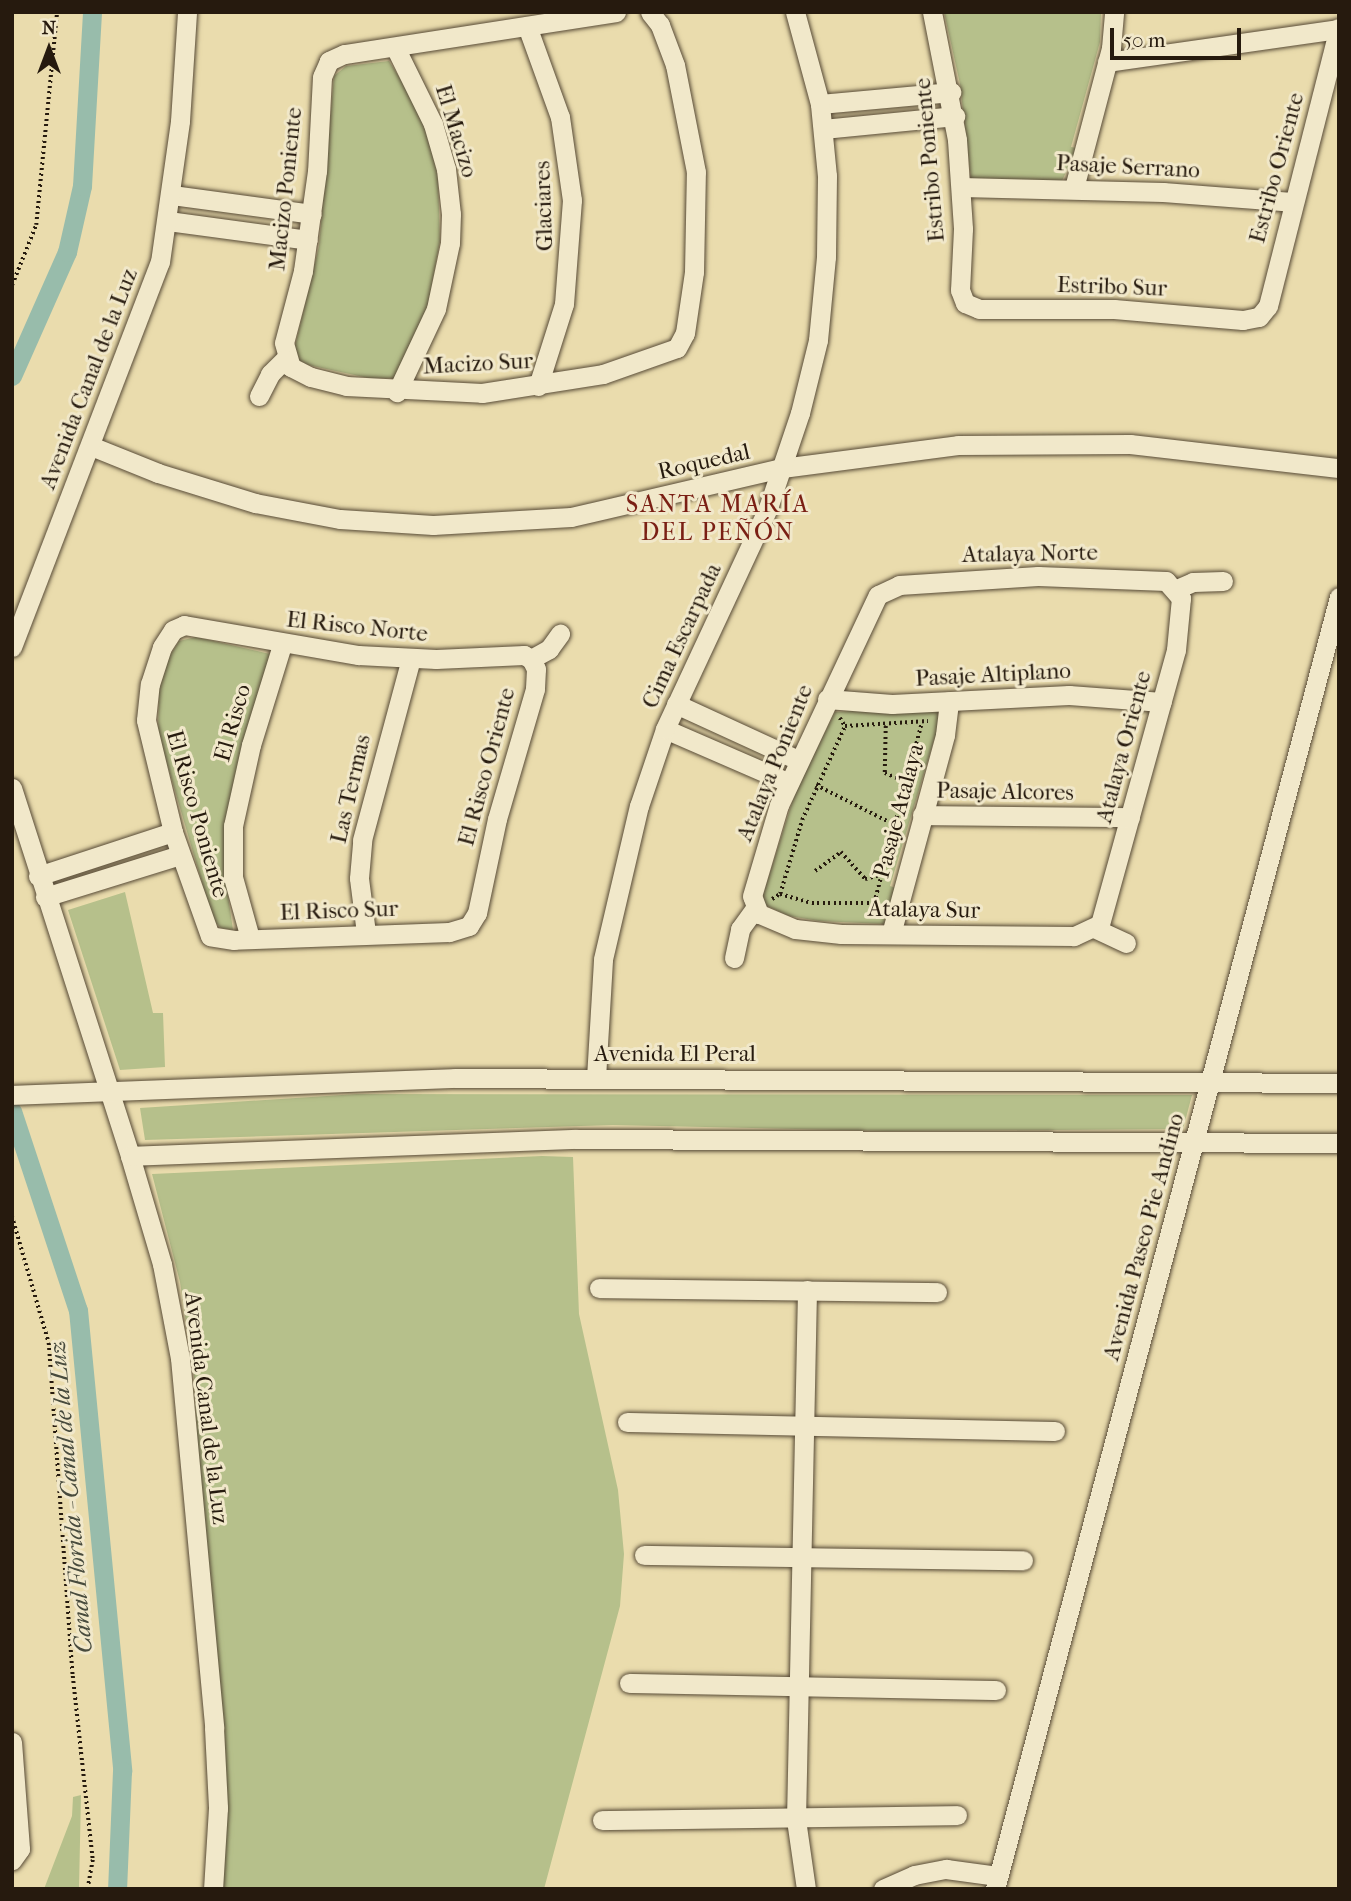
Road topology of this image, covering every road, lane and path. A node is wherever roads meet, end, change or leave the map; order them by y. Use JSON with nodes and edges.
{"nodes":[{"id":1,"x":57,"y":12,"type":"edge"},
{"id":2,"x":187,"y":12,"type":"edge"},
{"id":3,"x":616,"y":12,"type":"edge"},
{"id":4,"x":650,"y":12,"type":"edge"},
{"id":5,"x":795,"y":12,"type":"edge"},
{"id":6,"x":932,"y":12,"type":"edge"},
{"id":7,"x":1114,"y":12,"type":"edge"},
{"id":8,"x":527,"y":26,"type":"junction"},
{"id":9,"x":1339,"y":29,"type":"edge"},
{"id":10,"x":396,"y":47,"type":"junction"},
{"id":11,"x":1107,"y":62,"type":"junction"},
{"id":12,"x":951,"y":92,"type":"junction"},
{"id":13,"x":820,"y":104,"type":"junction"},
{"id":14,"x":955,"y":116,"type":"junction"},
{"id":15,"x":823,"y":129,"type":"junction"},
{"id":16,"x":961,"y":187,"type":"junction"},
{"id":17,"x":1074,"y":188,"type":"junction"},
{"id":18,"x":172,"y":195,"type":"junction"},
{"id":19,"x":1293,"y":202,"type":"junction"},
{"id":20,"x":312,"y":214,"type":"junction"},
{"id":21,"x":168,"y":220,"type":"junction"},
{"id":22,"x":308,"y":240,"type":"junction"},
{"id":23,"x":12,"y":285,"type":"edge"},
{"id":24,"x":965,"y":303,"type":"joint"},
{"id":25,"x":1259,"y":317,"type":"joint"},
{"id":26,"x":285,"y":359,"type":"junction"},
{"id":27,"x":537,"y":386,"type":"junction"},
{"id":28,"x":397,"y":392,"type":"junction"},
{"id":29,"x":259,"y":396,"type":"dead end"},
{"id":30,"x":91,"y":446,"type":"junction"},
{"id":31,"x":782,"y":468,"type":"junction"},
{"id":32,"x":1339,"y":468,"type":"edge"},
{"id":33,"x":1223,"y":581,"type":"dead end"},
{"id":34,"x":1177,"y":589,"type":"junction"},
{"id":35,"x":882,"y":591,"type":"joint"},
{"id":36,"x":1339,"y":597,"type":"edge"},
{"id":37,"x":178,"y":627,"type":"joint"},
{"id":38,"x":560,"y":634,"type":"dead end"},
{"id":39,"x":282,"y":645,"type":"junction"},
{"id":40,"x":12,"y":647,"type":"edge"},
{"id":41,"x":411,"y":659,"type":"junction"},
{"id":42,"x":531,"y":659,"type":"junction"},
{"id":43,"x":827,"y":699,"type":"junction"},
{"id":44,"x":949,"y":701,"type":"junction"},
{"id":45,"x":1162,"y":702,"type":"junction"},
{"id":46,"x":676,"y":704,"type":"junction"},
{"id":47,"x":886,"y":725,"type":"dead end"},
{"id":48,"x":921,"y":725,"type":"dead end"},
{"id":49,"x":845,"y":726,"type":"dead end"},
{"id":50,"x":665,"y":729,"type":"junction"},
{"id":51,"x":793,"y":771,"type":"junction"},
{"id":52,"x":908,"y":783,"type":"junction"},
{"id":53,"x":816,"y":785,"type":"junction"},
{"id":54,"x":12,"y":788,"type":"edge"},
{"id":55,"x":922,"y":815,"type":"junction"},
{"id":56,"x":1130,"y":817,"type":"junction"},
{"id":57,"x":895,"y":826,"type":"junction"},
{"id":58,"x":173,"y":832,"type":"junction"},
{"id":59,"x":916,"y":835,"type":"junction"},
{"id":60,"x":180,"y":855,"type":"junction"},
{"id":61,"x":815,"y":871,"type":"dead end"},
{"id":62,"x":884,"y":874,"type":"junction"},
{"id":63,"x":38,"y":876,"type":"junction"},
{"id":64,"x":905,"y":879,"type":"junction"},
{"id":65,"x":780,"y":894,"type":"junction"},
{"id":66,"x":45,"y":897,"type":"junction"},
{"id":67,"x":874,"y":903,"type":"junction"},
{"id":68,"x":754,"y":910,"type":"junction"},
{"id":69,"x":469,"y":926,"type":"joint"},
{"id":70,"x":1096,"y":929,"type":"junction"},
{"id":71,"x":366,"y":933,"type":"junction"},
{"id":72,"x":891,"y":934,"type":"junction"},
{"id":73,"x":210,"y":936,"type":"joint"},
{"id":74,"x":250,"y":939,"type":"junction"},
{"id":75,"x":1126,"y":943,"type":"dead end"},
{"id":76,"x":734,"y":958,"type":"dead end"},
{"id":77,"x":596,"y":1078,"type":"junction"},
{"id":78,"x":1210,"y":1082,"type":"junction"},
{"id":79,"x":1339,"y":1083,"type":"edge"},
{"id":80,"x":107,"y":1092,"type":"junction"},
{"id":81,"x":12,"y":1095,"type":"edge"},
{"id":82,"x":1195,"y":1140,"type":"junction"},
{"id":83,"x":1339,"y":1143,"type":"edge"},
{"id":84,"x":131,"y":1156,"type":"junction"},
{"id":85,"x":12,"y":1216,"type":"edge"},
{"id":86,"x":599,"y":1288,"type":"dead end"},
{"id":87,"x":807,"y":1290,"type":"junction"},
{"id":88,"x":937,"y":1292,"type":"dead end"},
{"id":89,"x":627,"y":1422,"type":"dead end"},
{"id":90,"x":803,"y":1425,"type":"junction"},
{"id":91,"x":1055,"y":1431,"type":"dead end"},
{"id":92,"x":643,"y":1555,"type":"dead end"},
{"id":93,"x":801,"y":1557,"type":"junction"},
{"id":94,"x":1023,"y":1560,"type":"dead end"},
{"id":95,"x":629,"y":1683,"type":"dead end"},
{"id":96,"x":798,"y":1686,"type":"junction"},
{"id":97,"x":996,"y":1690,"type":"dead end"},
{"id":98,"x":12,"y":1742,"type":"edge"},
{"id":99,"x":13,"y":1753,"type":"edge"},
{"id":100,"x":957,"y":1815,"type":"dead end"},
{"id":101,"x":602,"y":1820,"type":"dead end"},
{"id":102,"x":796,"y":1820,"type":"junction"},
{"id":103,"x":14,"y":1859,"type":"edge"},
{"id":104,"x":997,"y":1882,"type":"edge"},
{"id":105,"x":89,"y":1889,"type":"edge"},
{"id":106,"x":214,"y":1889,"type":"edge"},
{"id":107,"x":806,"y":1889,"type":"edge"},
{"id":108,"x":883,"y":1889,"type":"edge"}],
"edges":[{"from":1,"to":23,"type":"path"},
{"from":2,"to":18,"type":"street","name":"Avenida Canal de la Luz"},
{"from":3,"to":8,"type":"street"},
{"from":4,"to":27,"type":"street","name":"Macizo Sur"},
{"from":5,"to":13,"type":"street","name":"Cima Escarpada"},
{"from":6,"to":12,"type":"street","name":"Estribo Poniente"},
{"from":7,"to":11,"type":"street"},
{"from":8,"to":10,"type":"street"},
{"from":8,"to":27,"type":"street","name":"Glaciares"},
{"from":9,"to":11,"type":"street"},
{"from":9,"to":19,"type":"street","name":"Estribo Oriente"},
{"from":10,"to":20,"type":"street","name":"Macizo Poniente"},
{"from":10,"to":28,"type":"street","name":"El Macizo"},
{"from":11,"to":17,"type":"street"},
{"from":12,"to":13,"type":"street"},
{"from":12,"to":14,"type":"street","name":"Estribo Poniente"},
{"from":13,"to":15,"type":"street","name":"Cima Escarpada"},
{"from":14,"to":15,"type":"street"},
{"from":14,"to":16,"type":"street","name":"Estribo Poniente"},
{"from":15,"to":31,"type":"street","name":"Cima Escarpada"},
{"from":16,"to":17,"type":"street","name":"Pasaje Serrano"},
{"from":16,"to":24,"type":"street","name":"Estribo Poniente"},
{"from":17,"to":19,"type":"street","name":"Pasaje Serrano"},
{"from":18,"to":20,"type":"street"},
{"from":18,"to":21,"type":"street","name":"Avenida Canal de la Luz"},
{"from":19,"to":25,"type":"street","name":"Estribo Oriente"},
{"from":20,"to":22,"type":"street","name":"Macizo Poniente"},
{"from":21,"to":22,"type":"street"},
{"from":21,"to":30,"type":"street","name":"Avenida Canal de la Luz"},
{"from":22,"to":26,"type":"street","name":"Macizo Poniente"},
{"from":24,"to":25,"type":"street","name":"Estribo Sur"},
{"from":26,"to":28,"type":"street","name":"Macizo Sur"},
{"from":26,"to":29,"type":"street"},
{"from":27,"to":28,"type":"street","name":"Macizo Sur"},
{"from":30,"to":31,"type":"street","name":"Roquedal"},
{"from":30,"to":40,"type":"street","name":"Avenida Canal de la Luz"},
{"from":31,"to":32,"type":"street","name":"Roquedal"},
{"from":31,"to":46,"type":"street","name":"Cima Escarpada"},
{"from":33,"to":34,"type":"street"},
{"from":34,"to":35,"type":"street","name":"Atalaya Norte"},
{"from":34,"to":45,"type":"street","name":"Atalaya Oriente"},
{"from":35,"to":43,"type":"street","name":"Atalaya Poniente"},
{"from":36,"to":78,"type":"street","name":"Avenida Paseo Pie Andino"},
{"from":37,"to":39,"type":"street","name":"El Risco Norte"},
{"from":37,"to":58,"type":"street","name":"El Risco Poniente"},
{"from":38,"to":42,"type":"street"},
{"from":39,"to":41,"type":"street","name":"El Risco Norte"},
{"from":39,"to":74,"type":"street","name":"El Risco"},
{"from":41,"to":42,"type":"street","name":"El Risco Norte"},
{"from":41,"to":71,"type":"street","name":"Las Termas"},
{"from":42,"to":69,"type":"street","name":"El Risco Oriente"},
{"from":43,"to":44,"type":"street","name":"Pasaje Altiplano"},
{"from":43,"to":51,"type":"street","name":"Atalaya Poniente"},
{"from":44,"to":45,"type":"street","name":"Pasaje Altiplano"},
{"from":44,"to":55,"type":"street","name":"Pasaje Atalaya"},
{"from":45,"to":56,"type":"street","name":"Atalaya Oriente"},
{"from":46,"to":50,"type":"street","name":"Cima Escarpada"},
{"from":46,"to":51,"type":"street"},
{"from":47,"to":52,"type":"path"},
{"from":48,"to":52,"type":"path"},
{"from":49,"to":53,"type":"path"},
{"from":50,"to":51,"type":"street"},
{"from":50,"to":77,"type":"street","name":"Cima Escarpada"},
{"from":51,"to":53,"type":"path"},
{"from":51,"to":68,"type":"street","name":"Atalaya Poniente"},
{"from":52,"to":57,"type":"path"},
{"from":53,"to":57,"type":"path"},
{"from":53,"to":65,"type":"path"},
{"from":54,"to":63,"type":"street","name":"Avenida Canal de la Luz"},
{"from":55,"to":56,"type":"street","name":"Pasaje Alcores"},
{"from":55,"to":59,"type":"street","name":"Pasaje Atalaya"},
{"from":56,"to":70,"type":"street","name":"Atalaya Oriente"},
{"from":57,"to":59,"type":"path"},
{"from":57,"to":62,"type":"path"},
{"from":58,"to":60,"type":"street","name":"El Risco Poniente"},
{"from":58,"to":63,"type":"street"},
{"from":59,"to":64,"type":"street","name":"Pasaje Atalaya"},
{"from":60,"to":66,"type":"street"},
{"from":60,"to":73,"type":"street","name":"El Risco Poniente"},
{"from":61,"to":62,"type":"path"},
{"from":62,"to":64,"type":"path"},
{"from":62,"to":67,"type":"path"},
{"from":63,"to":66,"type":"street","name":"Avenida Canal de la Luz"},
{"from":64,"to":72,"type":"street","name":"Pasaje Atalaya"},
{"from":65,"to":67,"type":"path"},
{"from":65,"to":68,"type":"path"},
{"from":66,"to":80,"type":"street","name":"Avenida Canal de la Luz"},
{"from":67,"to":72,"type":"path"},
{"from":68,"to":72,"type":"street","name":"Atalaya Sur"},
{"from":68,"to":76,"type":"street","name":"Atalaya Poniente"},
{"from":69,"to":71,"type":"street","name":"El Risco Sur"},
{"from":70,"to":72,"type":"street","name":"Atalaya Sur"},
{"from":70,"to":75,"type":"street"},
{"from":71,"to":74,"type":"street","name":"El Risco Sur"},
{"from":73,"to":74,"type":"street","name":"El Risco Sur"},
{"from":77,"to":78,"type":"street","name":"Avenida El Peral"},
{"from":77,"to":80,"type":"street","name":"Avenida El Peral"},
{"from":78,"to":79,"type":"street","name":"Avenida El Peral"},
{"from":78,"to":82,"type":"street","name":"Avenida Paseo Pie Andino"},
{"from":80,"to":81,"type":"street","name":"Avenida El Peral"},
{"from":80,"to":84,"type":"street","name":"Avenida Canal de la Luz"},
{"from":82,"to":83,"type":"street"},
{"from":82,"to":84,"type":"street"},
{"from":82,"to":104,"type":"street","name":"Avenida Paseo Pie Andino"},
{"from":84,"to":106,"type":"street","name":"Avenida Canal de la Luz"},
{"from":85,"to":105,"type":"path"},
{"from":86,"to":87,"type":"street"},
{"from":87,"to":88,"type":"street"},
{"from":87,"to":90,"type":"street"},
{"from":89,"to":90,"type":"street"},
{"from":90,"to":91,"type":"street"},
{"from":90,"to":93,"type":"street"},
{"from":92,"to":93,"type":"street"},
{"from":93,"to":94,"type":"street"},
{"from":93,"to":96,"type":"street"},
{"from":95,"to":96,"type":"street"},
{"from":96,"to":97,"type":"street"},
{"from":96,"to":102,"type":"street"},
{"from":98,"to":99,"type":"street"},
{"from":99,"to":103,"type":"street"},
{"from":100,"to":102,"type":"street"},
{"from":101,"to":102,"type":"street"},
{"from":102,"to":107,"type":"street"},
{"from":104,"to":108,"type":"street"}]}
